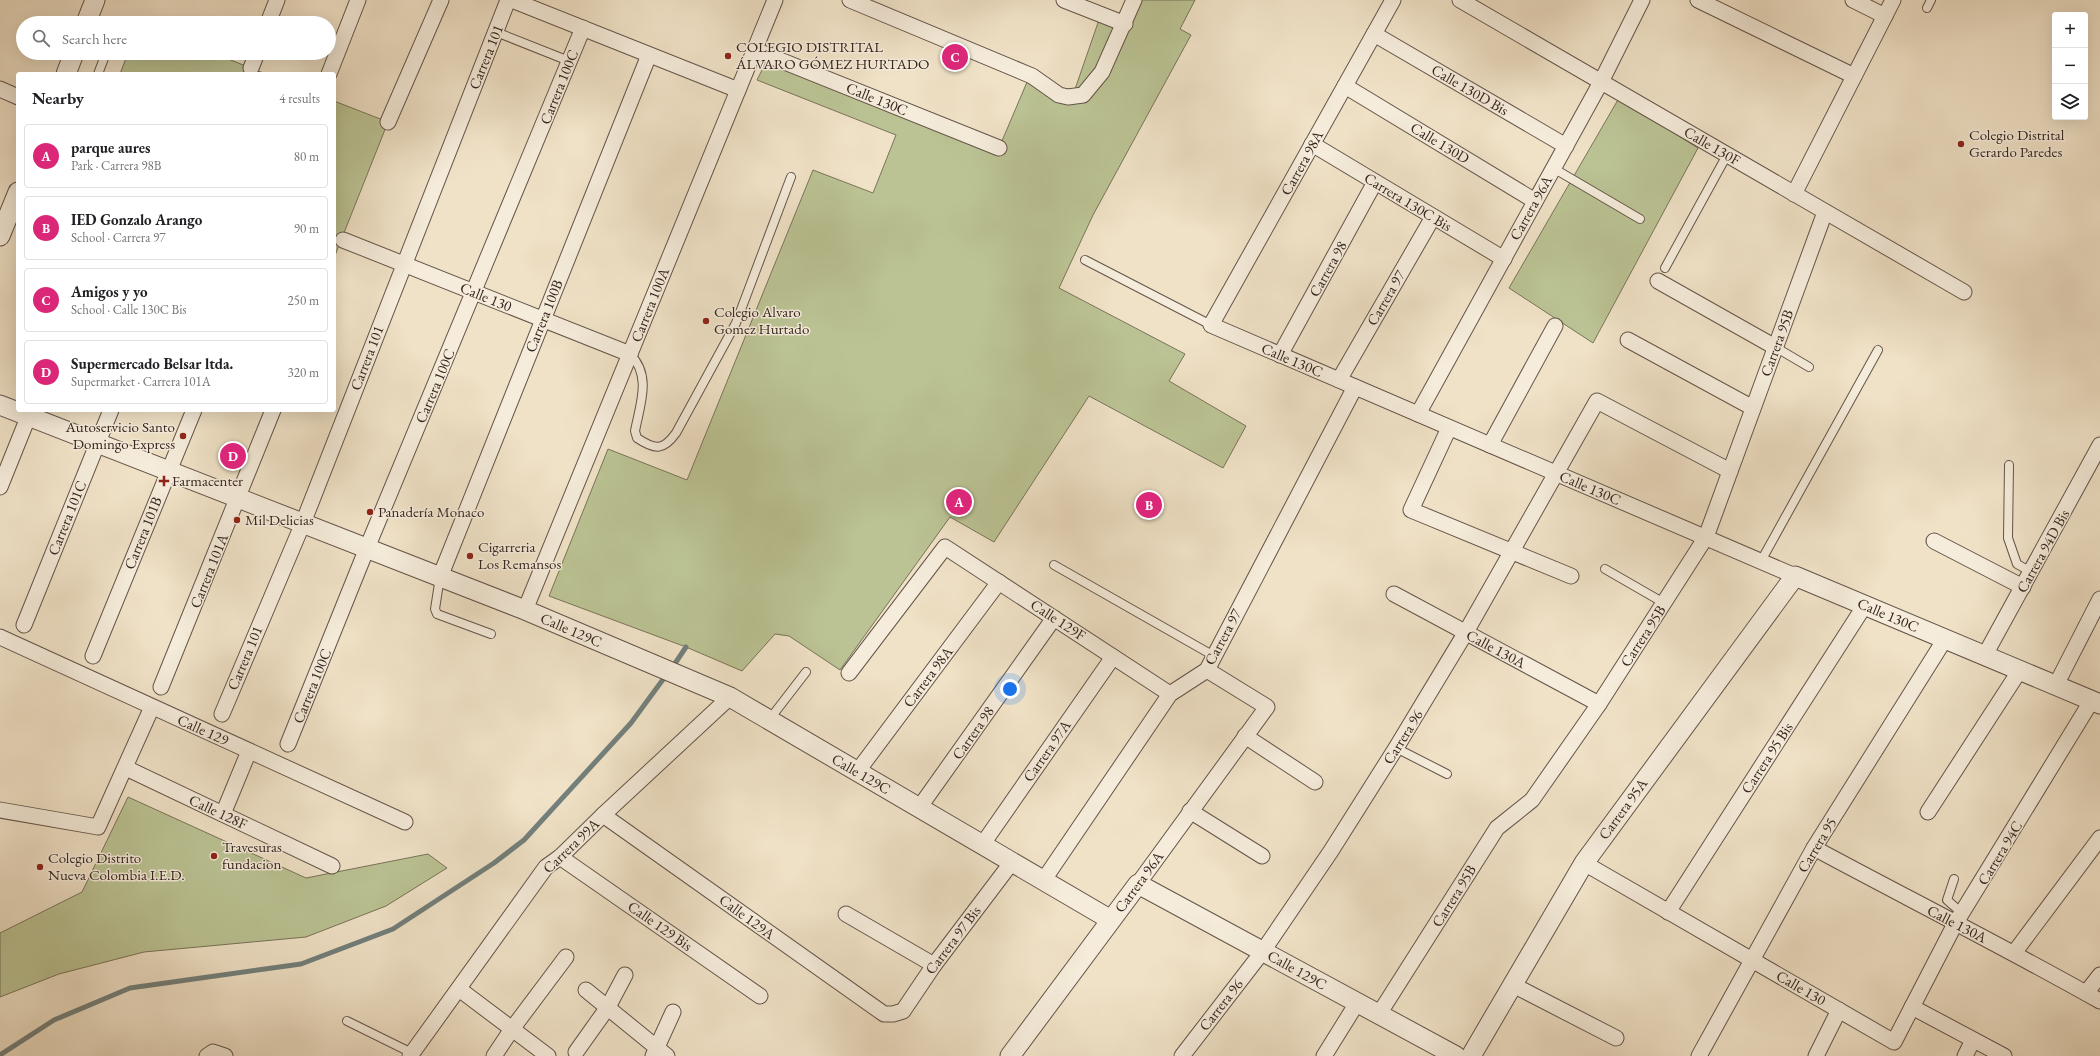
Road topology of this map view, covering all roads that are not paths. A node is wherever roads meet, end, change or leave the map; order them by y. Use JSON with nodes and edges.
{"nodes":[{"id":1,"x":277,"y":0,"type":"edge"},
{"id":2,"x":358,"y":0,"type":"edge"},
{"id":3,"x":441,"y":0,"type":"edge"},
{"id":4,"x":508,"y":0,"type":"edge"},
{"id":5,"x":512,"y":0,"type":"edge"},
{"id":6,"x":850,"y":0,"type":"edge"},
{"id":7,"x":1064,"y":0,"type":"edge"},
{"id":8,"x":1134,"y":0,"type":"edge"},
{"id":9,"x":1393,"y":0,"type":"edge"},
{"id":10,"x":1460,"y":0,"type":"edge"},
{"id":11,"x":1642,"y":0,"type":"edge"},
{"id":12,"x":1698,"y":0,"type":"edge"},
{"id":13,"x":1853,"y":0,"type":"edge"},
{"id":14,"x":1893,"y":0,"type":"edge"},
{"id":15,"x":1931,"y":0,"type":"edge"},
{"id":16,"x":770,"y":2,"type":"edge"},
{"id":17,"x":1927,"y":8,"type":"dead end"},
{"id":18,"x":271,"y":16,"type":"edge"},
{"id":19,"x":1885,"y":16,"type":"junction"},
{"id":20,"x":1125,"y":24,"type":"junction"},
{"id":21,"x":583,"y":28,"type":"junction"},
{"id":22,"x":496,"y":32,"type":"junction"},
{"id":23,"x":1374,"y":34,"type":"junction"},
{"id":24,"x":755,"y":50,"type":"junction"},
{"id":25,"x":649,"y":55,"type":"junction"},
{"id":26,"x":336,"y":56,"type":"edge"},
{"id":27,"x":71,"y":60,"type":"edge"},
{"id":28,"x":103,"y":60,"type":"edge"},
{"id":29,"x":254,"y":60,"type":"edge"},
{"id":30,"x":334,"y":60,"type":"edge"},
{"id":31,"x":569,"y":61,"type":"junction"},
{"id":32,"x":251,"y":68,"type":"dead end"},
{"id":33,"x":67,"y":72,"type":"edge"},
{"id":34,"x":99,"y":72,"type":"edge"},
{"id":35,"x":330,"y":72,"type":"edge"},
{"id":36,"x":1854,"y":76,"type":"junction"},
{"id":37,"x":1601,"y":82,"type":"junction"},
{"id":38,"x":1344,"y":86,"type":"junction"},
{"id":39,"x":0,"y":89,"type":"edge"},
{"id":40,"x":738,"y":90,"type":"junction"},
{"id":41,"x":16,"y":96,"type":"edge"},
{"id":42,"x":388,"y":122,"type":"dead end"},
{"id":43,"x":1312,"y":144,"type":"junction"},
{"id":44,"x":1566,"y":146,"type":"junction"},
{"id":45,"x":999,"y":148,"type":"dead end"},
{"id":46,"x":1727,"y":155,"type":"junction"},
{"id":47,"x":1553,"y":168,"type":"junction"},
{"id":48,"x":790,"y":177,"type":"dead end"},
{"id":49,"x":1375,"y":182,"type":"junction"},
{"id":50,"x":1794,"y":194,"type":"junction"},
{"id":51,"x":16,"y":197,"type":"edge"},
{"id":52,"x":1535,"y":201,"type":"junction"},
{"id":53,"x":1825,"y":212,"type":"junction"},
{"id":54,"x":1433,"y":217,"type":"junction"},
{"id":55,"x":1640,"y":219,"type":"dead end"},
{"id":56,"x":0,"y":236,"type":"edge"},
{"id":57,"x":343,"y":240,"type":"dead end"},
{"id":58,"x":1504,"y":259,"type":"junction"},
{"id":59,"x":1086,"y":260,"type":"dead end"},
{"id":60,"x":404,"y":264,"type":"junction"},
{"id":61,"x":1662,"y":274,"type":"joint"},
{"id":62,"x":474,"y":292,"type":"junction"},
{"id":63,"x":1964,"y":292,"type":"dead end"},
{"id":64,"x":542,"y":319,"type":"junction"},
{"id":65,"x":1211,"y":325,"type":"junction"},
{"id":66,"x":1555,"y":326,"type":"dead end"},
{"id":67,"x":1628,"y":340,"type":"dead end"},
{"id":68,"x":1775,"y":347,"type":"junction"},
{"id":69,"x":1878,"y":350,"type":"dead end"},
{"id":70,"x":630,"y":354,"type":"junction"},
{"id":71,"x":1280,"y":355,"type":"junction"},
{"id":72,"x":1809,"y":367,"type":"dead end"},
{"id":73,"x":1339,"y":380,"type":"junction"},
{"id":74,"x":1355,"y":387,"type":"junction"},
{"id":75,"x":0,"y":405,"type":"edge"},
{"id":76,"x":1753,"y":408,"type":"junction"},
{"id":77,"x":16,"y":409,"type":"edge"},
{"id":78,"x":110,"y":412,"type":"edge"},
{"id":79,"x":193,"y":412,"type":"edge"},
{"id":80,"x":272,"y":412,"type":"edge"},
{"id":81,"x":30,"y":413,"type":"edge"},
{"id":82,"x":1418,"y":414,"type":"junction"},
{"id":83,"x":1449,"y":428,"type":"junction"},
{"id":84,"x":97,"y":444,"type":"junction"},
{"id":85,"x":1490,"y":445,"type":"junction"},
{"id":86,"x":2100,"y":445,"type":"edge"},
{"id":87,"x":2009,"y":465,"type":"dead end"},
{"id":88,"x":169,"y":471,"type":"junction"},
{"id":89,"x":1730,"y":471,"type":"junction"},
{"id":90,"x":1555,"y":473,"type":"junction"},
{"id":91,"x":0,"y":487,"type":"edge"},
{"id":92,"x":238,"y":498,"type":"junction"},
{"id":93,"x":303,"y":523,"type":"junction"},
{"id":94,"x":1706,"y":538,"type":"junction"},
{"id":95,"x":1934,"y":541,"type":"dead end"},
{"id":96,"x":367,"y":548,"type":"junction"},
{"id":97,"x":1512,"y":552,"type":"junction"},
{"id":98,"x":1761,"y":561,"type":"junction"},
{"id":99,"x":1054,"y":565,"type":"dead end"},
{"id":100,"x":1605,"y":569,"type":"dead end"},
{"id":101,"x":2031,"y":572,"type":"junction"},
{"id":102,"x":1571,"y":576,"type":"dead end"},
{"id":103,"x":1795,"y":576,"type":"junction"},
{"id":104,"x":440,"y":577,"type":"junction"},
{"id":105,"x":999,"y":582,"type":"junction"},
{"id":106,"x":2023,"y":587,"type":"junction"},
{"id":107,"x":1394,"y":594,"type":"dead end"},
{"id":108,"x":2100,"y":599,"type":"edge"},
{"id":109,"x":1664,"y":603,"type":"junction"},
{"id":110,"x":1865,"y":605,"type":"junction"},
{"id":111,"x":525,"y":610,"type":"junction"},
{"id":112,"x":1054,"y":618,"type":"junction"},
{"id":113,"x":24,"y":625,"type":"dead end"},
{"id":114,"x":1466,"y":632,"type":"junction"},
{"id":115,"x":491,"y":634,"type":"dead end"},
{"id":116,"x":0,"y":638,"type":"edge"},
{"id":117,"x":1945,"y":638,"type":"junction"},
{"id":118,"x":1984,"y":655,"type":"junction"},
{"id":119,"x":93,"y":656,"type":"dead end"},
{"id":120,"x":1214,"y":656,"type":"junction"},
{"id":121,"x":1113,"y":657,"type":"junction"},
{"id":122,"x":1207,"y":670,"type":"junction"},
{"id":123,"x":2020,"y":670,"type":"junction"},
{"id":124,"x":806,"y":672,"type":"dead end"},
{"id":125,"x":849,"y":673,"type":"dead end"},
{"id":126,"x":2056,"y":685,"type":"junction"},
{"id":127,"x":161,"y":687,"type":"dead end"},
{"id":128,"x":1170,"y":694,"type":"junction"},
{"id":129,"x":730,"y":697,"type":"junction"},
{"id":130,"x":2096,"y":702,"type":"edge"},
{"id":131,"x":1599,"y":704,"type":"junction"},
{"id":132,"x":152,"y":707,"type":"junction"},
{"id":133,"x":222,"y":714,"type":"dead end"},
{"id":134,"x":769,"y":720,"type":"junction"},
{"id":135,"x":1245,"y":736,"type":"junction"},
{"id":136,"x":288,"y":744,"type":"dead end"},
{"id":137,"x":1396,"y":748,"type":"junction"},
{"id":138,"x":249,"y":751,"type":"junction"},
{"id":139,"x":126,"y":768,"type":"junction"},
{"id":140,"x":857,"y":772,"type":"junction"},
{"id":141,"x":1447,"y":774,"type":"dead end"},
{"id":142,"x":1315,"y":782,"type":"dead end"},
{"id":143,"x":920,"y":808,"type":"junction"},
{"id":144,"x":0,"y":810,"type":"edge"},
{"id":145,"x":1190,"y":811,"type":"junction"},
{"id":146,"x":1928,"y":812,"type":"dead end"},
{"id":147,"x":223,"y":814,"type":"junction"},
{"id":148,"x":603,"y":814,"type":"junction"},
{"id":149,"x":405,"y":822,"type":"dead end"},
{"id":150,"x":2100,"y":838,"type":"edge"},
{"id":151,"x":982,"y":845,"type":"junction"},
{"id":152,"x":1814,"y":848,"type":"junction"},
{"id":153,"x":1262,"y":856,"type":"dead end"},
{"id":154,"x":560,"y":857,"type":"junction"},
{"id":155,"x":1012,"y":862,"type":"junction"},
{"id":156,"x":1584,"y":863,"type":"junction"},
{"id":157,"x":332,"y":866,"type":"dead end"},
{"id":158,"x":1954,"y":879,"type":"dead end"},
{"id":159,"x":1043,"y":881,"type":"junction"},
{"id":160,"x":1138,"y":884,"type":"junction"},
{"id":161,"x":1668,"y":912,"type":"junction"},
{"id":162,"x":846,"y":914,"type":"dead end"},
{"id":163,"x":1959,"y":919,"type":"junction"},
{"id":164,"x":1110,"y":920,"type":"junction"},
{"id":165,"x":1263,"y":951,"type":"junction"},
{"id":166,"x":2014,"y":953,"type":"junction"},
{"id":167,"x":566,"y":957,"type":"dead end"},
{"id":168,"x":1752,"y":960,"type":"junction"},
{"id":169,"x":934,"y":965,"type":"junction"},
{"id":170,"x":624,"y":975,"type":"dead end"},
{"id":171,"x":2100,"y":975,"type":"edge"},
{"id":172,"x":1513,"y":985,"type":"junction"},
{"id":173,"x":459,"y":989,"type":"junction"},
{"id":174,"x":586,"y":990,"type":"dead end"},
{"id":175,"x":2086,"y":993,"type":"junction"},
{"id":176,"x":760,"y":996,"type":"dead end"},
{"id":177,"x":2100,"y":1001,"type":"edge"},
{"id":178,"x":1357,"y":1003,"type":"junction"},
{"id":179,"x":608,"y":1007,"type":"junction"},
{"id":180,"x":1912,"y":1008,"type":"junction"},
{"id":181,"x":1839,"y":1010,"type":"junction"},
{"id":182,"x":673,"y":1012,"type":"dead end"},
{"id":183,"x":893,"y":1014,"type":"joint"},
{"id":184,"x":1379,"y":1014,"type":"junction"},
{"id":185,"x":347,"y":1021,"type":"dead end"},
{"id":186,"x":512,"y":1029,"type":"junction"},
{"id":187,"x":1616,"y":1038,"type":"dead end"},
{"id":188,"x":1973,"y":1040,"type":"junction"},
{"id":189,"x":576,"y":1052,"type":"dead end"},
{"id":190,"x":659,"y":1054,"type":"edge"},
{"id":191,"x":413,"y":1055,"type":"edge"},
{"id":192,"x":494,"y":1056,"type":"edge"},
{"id":193,"x":548,"y":1056,"type":"edge"},
{"id":194,"x":1010,"y":1056,"type":"edge"},
{"id":195,"x":1182,"y":1056,"type":"edge"},
{"id":196,"x":1324,"y":1056,"type":"edge"},
{"id":197,"x":1456,"y":1056,"type":"edge"},
{"id":198,"x":1471,"y":1056,"type":"edge"},
{"id":199,"x":1699,"y":1056,"type":"edge"},
{"id":200,"x":1816,"y":1056,"type":"edge"},
{"id":201,"x":1965,"y":1056,"type":"edge"},
{"id":202,"x":2004,"y":1056,"type":"edge"}],
"edges":[{"from":1,"to":18,"type":"street"},
{"from":2,"to":26,"type":"street"},
{"from":3,"to":42,"type":"street"},
{"from":4,"to":22,"type":"street","name":"Carrera 101"},
{"from":5,"to":21,"type":"street"},
{"from":6,"to":20,"type":"street"},
{"from":7,"to":20,"type":"street"},
{"from":8,"to":20,"type":"street"},
{"from":9,"to":23,"type":"street","name":"Carrera 98A"},
{"from":10,"to":37,"type":"street","name":"Calle 130F"},
{"from":11,"to":37,"type":"street","name":"Carrera 96A"},
{"from":12,"to":36,"type":"street"},
{"from":13,"to":19,"type":"street"},
{"from":14,"to":19,"type":"street"},
{"from":15,"to":17,"type":"lane"},
{"from":16,"to":24,"type":"street","name":"Carrera 100A"},
{"from":19,"to":36,"type":"street"},
{"from":21,"to":25,"type":"street"},
{"from":21,"to":31,"type":"street","name":"Carrera 100C"},
{"from":22,"to":31,"type":"lane"},
{"from":22,"to":60,"type":"street","name":"Carrera 101"},
{"from":23,"to":38,"type":"street","name":"Carrera 98A"},
{"from":23,"to":44,"type":"street","name":"Calle 130D Bis"},
{"from":24,"to":40,"type":"street","name":"Carrera 100A"},
{"from":24,"to":45,"type":"street","name":"Calle 130C"},
{"from":25,"to":40,"type":"street"},
{"from":25,"to":64,"type":"street","name":"Carrera 100B"},
{"from":27,"to":33,"type":"street"},
{"from":28,"to":34,"type":"lane"},
{"from":29,"to":32,"type":"street"},
{"from":30,"to":35,"type":"street"},
{"from":31,"to":62,"type":"street","name":"Carrera 100C"},
{"from":36,"to":50,"type":"street"},
{"from":37,"to":44,"type":"street","name":"Carrera 96A"},
{"from":37,"to":46,"type":"street","name":"Calle 130F"},
{"from":38,"to":43,"type":"street","name":"Carrera 98A"},
{"from":38,"to":52,"type":"street","name":"Calle 130D"},
{"from":39,"to":41,"type":"street"},
{"from":40,"to":70,"type":"street","name":"Carrera 100A"},
{"from":43,"to":49,"type":"street","name":"Carrera 130C Bis"},
{"from":43,"to":65,"type":"street","name":"Carrera 98A"},
{"from":44,"to":47,"type":"street","name":"Carrera 96A"},
{"from":46,"to":50,"type":"street","name":"Calle 130F"},
{"from":46,"to":61,"type":"lane"},
{"from":47,"to":52,"type":"street","name":"Carrera 96A"},
{"from":47,"to":55,"type":"lane"},
{"from":48,"to":70,"type":"lane"},
{"from":49,"to":54,"type":"street","name":"Carrera 130C Bis"},
{"from":49,"to":71,"type":"street","name":"Carrera 98"},
{"from":50,"to":53,"type":"street","name":"Calle 130F"},
{"from":51,"to":56,"type":"street"},
{"from":52,"to":58,"type":"street","name":"Carrera 96A"},
{"from":53,"to":63,"type":"street","name":"Calle 130F"},
{"from":53,"to":68,"type":"street","name":"Carrera 95B"},
{"from":54,"to":58,"type":"street","name":"Carrera 130C Bis"},
{"from":54,"to":73,"type":"street","name":"Carrera 97"},
{"from":57,"to":60,"type":"street","name":"Calle 130"},
{"from":58,"to":82,"type":"street","name":"Carrera 96A"},
{"from":59,"to":65,"type":"lane","name":"Calle 130C"},
{"from":60,"to":62,"type":"street","name":"Calle 130"},
{"from":60,"to":93,"type":"street","name":"Carrera 101"},
{"from":61,"to":68,"type":"street"},
{"from":62,"to":64,"type":"street","name":"Calle 130"},
{"from":62,"to":96,"type":"street","name":"Carrera 100C"},
{"from":64,"to":70,"type":"street","name":"Calle 130"},
{"from":64,"to":104,"type":"street","name":"Carrera 100B"},
{"from":65,"to":71,"type":"street","name":"Calle 130C"},
{"from":66,"to":85,"type":"street"},
{"from":67,"to":76,"type":"street"},
{"from":68,"to":72,"type":"lane"},
{"from":68,"to":76,"type":"street","name":"Carrera 95B"},
{"from":69,"to":98,"type":"lane"},
{"from":70,"to":111,"type":"street","name":"Carrera 100A"},
{"from":71,"to":73,"type":"street","name":"Calle 130C"},
{"from":73,"to":74,"type":"street","name":"Calle 130C"},
{"from":74,"to":82,"type":"street","name":"Calle 130C"},
{"from":74,"to":120,"type":"street","name":"Carrera 97"},
{"from":75,"to":77,"type":"street","name":"Calle 129C"},
{"from":76,"to":89,"type":"street","name":"Carrera 95B"},
{"from":78,"to":84,"type":"street","name":"Carrera 101C"},
{"from":79,"to":88,"type":"street","name":"Carrera 101B"},
{"from":80,"to":92,"type":"street","name":"Carrera 101A"},
{"from":81,"to":84,"type":"street","name":"Calle 129C"},
{"from":81,"to":91,"type":"street"},
{"from":82,"to":83,"type":"street","name":"Calle 130C"},
{"from":83,"to":85,"type":"street","name":"Calle 130C"},
{"from":83,"to":97,"type":"street"},
{"from":84,"to":88,"type":"street","name":"Calle 129C"},
{"from":84,"to":113,"type":"street","name":"Carrera 101C"},
{"from":85,"to":90,"type":"street","name":"Calle 130C"},
{"from":86,"to":101,"type":"street","name":"Carrera 94D Bis"},
{"from":87,"to":101,"type":"lane"},
{"from":88,"to":92,"type":"street","name":"Calle 129C"},
{"from":88,"to":119,"type":"street","name":"Carrera 101B"},
{"from":89,"to":90,"type":"street","name":"Carrera 96"},
{"from":89,"to":94,"type":"street","name":"Carrera 95B"},
{"from":90,"to":94,"type":"street","name":"Calle 130C"},
{"from":90,"to":97,"type":"street","name":"Carrera 96"},
{"from":92,"to":93,"type":"street","name":"Calle 129C"},
{"from":92,"to":127,"type":"street","name":"Carrera 101A"},
{"from":93,"to":96,"type":"street","name":"Calle 129C"},
{"from":93,"to":133,"type":"street","name":"Carrera 101"},
{"from":94,"to":98,"type":"street","name":"Calle 130C"},
{"from":94,"to":109,"type":"street","name":"Carrera 95B"},
{"from":95,"to":106,"type":"street"},
{"from":96,"to":104,"type":"street","name":"Calle 129C"},
{"from":96,"to":136,"type":"street","name":"Carrera 100C"},
{"from":97,"to":102,"type":"street"},
{"from":97,"to":114,"type":"street","name":"Carrera 96"},
{"from":98,"to":103,"type":"street","name":"Calle 130C"},
{"from":99,"to":120,"type":"lane"},
{"from":100,"to":109,"type":"lane"},
{"from":101,"to":106,"type":"street","name":"Carrera 94D Bis"},
{"from":103,"to":110,"type":"street","name":"Calle 130C"},
{"from":103,"to":156,"type":"street","name":"Carrera 95A"},
{"from":104,"to":111,"type":"street","name":"Calle 129C"},
{"from":104,"to":115,"type":"lane"},
{"from":105,"to":112,"type":"street","name":"Calle 129F"},
{"from":105,"to":125,"type":"street","name":"Calle 129F"},
{"from":105,"to":140,"type":"street","name":"Carrera 98A"},
{"from":106,"to":118,"type":"street","name":"Carrera 94D Bis"},
{"from":107,"to":114,"type":"street","name":"Calle 130A"},
{"from":108,"to":126,"type":"street"},
{"from":109,"to":131,"type":"street","name":"Carrera 95B"},
{"from":110,"to":117,"type":"street","name":"Calle 130C"},
{"from":110,"to":161,"type":"street","name":"Carrera 95 Bis"},
{"from":111,"to":129,"type":"street","name":"Calle 129C"},
{"from":112,"to":121,"type":"street","name":"Calle 129F"},
{"from":112,"to":143,"type":"street","name":"Carrera 98"},
{"from":114,"to":131,"type":"street","name":"Calle 130A"},
{"from":114,"to":137,"type":"street","name":"Carrera 96"},
{"from":116,"to":132,"type":"street","name":"Calle 129"},
{"from":117,"to":118,"type":"street","name":"Calle 130C"},
{"from":117,"to":152,"type":"street","name":"Carrera 95"},
{"from":118,"to":123,"type":"street","name":"Calle 130C"},
{"from":120,"to":122,"type":"street","name":"Carrera 97"},
{"from":121,"to":128,"type":"street","name":"Calle 129F"},
{"from":121,"to":151,"type":"street","name":"Carrera 97A"},
{"from":122,"to":128,"type":"street","name":"Carrera 97"},
{"from":122,"to":135,"type":"street","name":"Carrera 96A"},
{"from":123,"to":126,"type":"street","name":"Calle 130C"},
{"from":123,"to":146,"type":"street"},
{"from":124,"to":134,"type":"lane"},
{"from":126,"to":130,"type":"street","name":"Calle 130C"},
{"from":128,"to":159,"type":"street","name":"Carrera 97"},
{"from":129,"to":134,"type":"street","name":"Calle 129C"},
{"from":129,"to":148,"type":"street","name":"Carrera 99A"},
{"from":130,"to":163,"type":"street","name":"Carrera 94C"},
{"from":131,"to":184,"type":"street","name":"Carrera 95B"},
{"from":132,"to":138,"type":"street","name":"Calle 129"},
{"from":132,"to":139,"type":"street"},
{"from":134,"to":140,"type":"street","name":"Calle 129C"},
{"from":135,"to":142,"type":"street"},
{"from":135,"to":145,"type":"street","name":"Carrera 96A"},
{"from":137,"to":141,"type":"lane"},
{"from":137,"to":165,"type":"street","name":"Carrera 96"},
{"from":138,"to":147,"type":"street"},
{"from":138,"to":149,"type":"street","name":"Calle 129"},
{"from":139,"to":144,"type":"street"},
{"from":139,"to":147,"type":"street","name":"Calle 128F"},
{"from":140,"to":143,"type":"street","name":"Calle 129C"},
{"from":143,"to":151,"type":"street","name":"Calle 129C"},
{"from":145,"to":153,"type":"street"},
{"from":145,"to":160,"type":"street","name":"Carrera 96A"},
{"from":147,"to":157,"type":"street","name":"Calle 128F"},
{"from":148,"to":154,"type":"street","name":"Carrera 99A"},
{"from":148,"to":183,"type":"street","name":"Calle 129A"},
{"from":150,"to":166,"type":"street"},
{"from":151,"to":155,"type":"street","name":"Calle 129C"},
{"from":152,"to":163,"type":"street","name":"Calle 130A"},
{"from":152,"to":168,"type":"street","name":"Carrera 95"},
{"from":154,"to":173,"type":"street","name":"Carrera 99A"},
{"from":154,"to":176,"type":"street","name":"Calle 129 Bis"},
{"from":155,"to":159,"type":"street","name":"Calle 129C"},
{"from":155,"to":169,"type":"street","name":"Carrera 97 Bis"},
{"from":156,"to":161,"type":"street","name":"Calle 130"},
{"from":156,"to":172,"type":"street","name":"Carrera 95A"},
{"from":158,"to":163,"type":"lane"},
{"from":159,"to":164,"type":"street","name":"Calle 129C"},
{"from":160,"to":164,"type":"street","name":"Carrera 96A"},
{"from":160,"to":165,"type":"street","name":"Calle 129C"},
{"from":161,"to":168,"type":"street","name":"Calle 130"},
{"from":162,"to":169,"type":"street"},
{"from":163,"to":166,"type":"street","name":"Calle 130A"},
{"from":163,"to":180,"type":"street","name":"Carrera 94C"},
{"from":164,"to":194,"type":"street","name":"Carrera 96A"},
{"from":165,"to":178,"type":"street","name":"Calle 129C"},
{"from":165,"to":195,"type":"street","name":"Carrera 96"},
{"from":166,"to":175,"type":"street","name":"Calle 130A"},
{"from":167,"to":186,"type":"street"},
{"from":168,"to":181,"type":"street","name":"Calle 130"},
{"from":168,"to":199,"type":"street","name":"Carrera 95"},
{"from":169,"to":183,"type":"street","name":"Carrera 97 Bis"},
{"from":170,"to":179,"type":"street"},
{"from":171,"to":175,"type":"street"},
{"from":172,"to":187,"type":"street"},
{"from":172,"to":198,"type":"street","name":"Carrera 95A"},
{"from":173,"to":186,"type":"street"},
{"from":173,"to":191,"type":"street","name":"Carrera 99A"},
{"from":174,"to":179,"type":"street"},
{"from":175,"to":177,"type":"street","name":"Calle 130A"},
{"from":178,"to":184,"type":"street","name":"Calle 129C"},
{"from":178,"to":196,"type":"street"},
{"from":179,"to":189,"type":"street"},
{"from":179,"to":190,"type":"street"},
{"from":180,"to":181,"type":"street","name":"Calle 130"},
{"from":180,"to":188,"type":"street"},
{"from":181,"to":200,"type":"street"},
{"from":182,"to":190,"type":"street"},
{"from":184,"to":197,"type":"street","name":"Calle 129C"},
{"from":185,"to":191,"type":"lane"},
{"from":186,"to":192,"type":"street"},
{"from":186,"to":193,"type":"street"},
{"from":188,"to":201,"type":"street"},
{"from":188,"to":202,"type":"street"}]}
